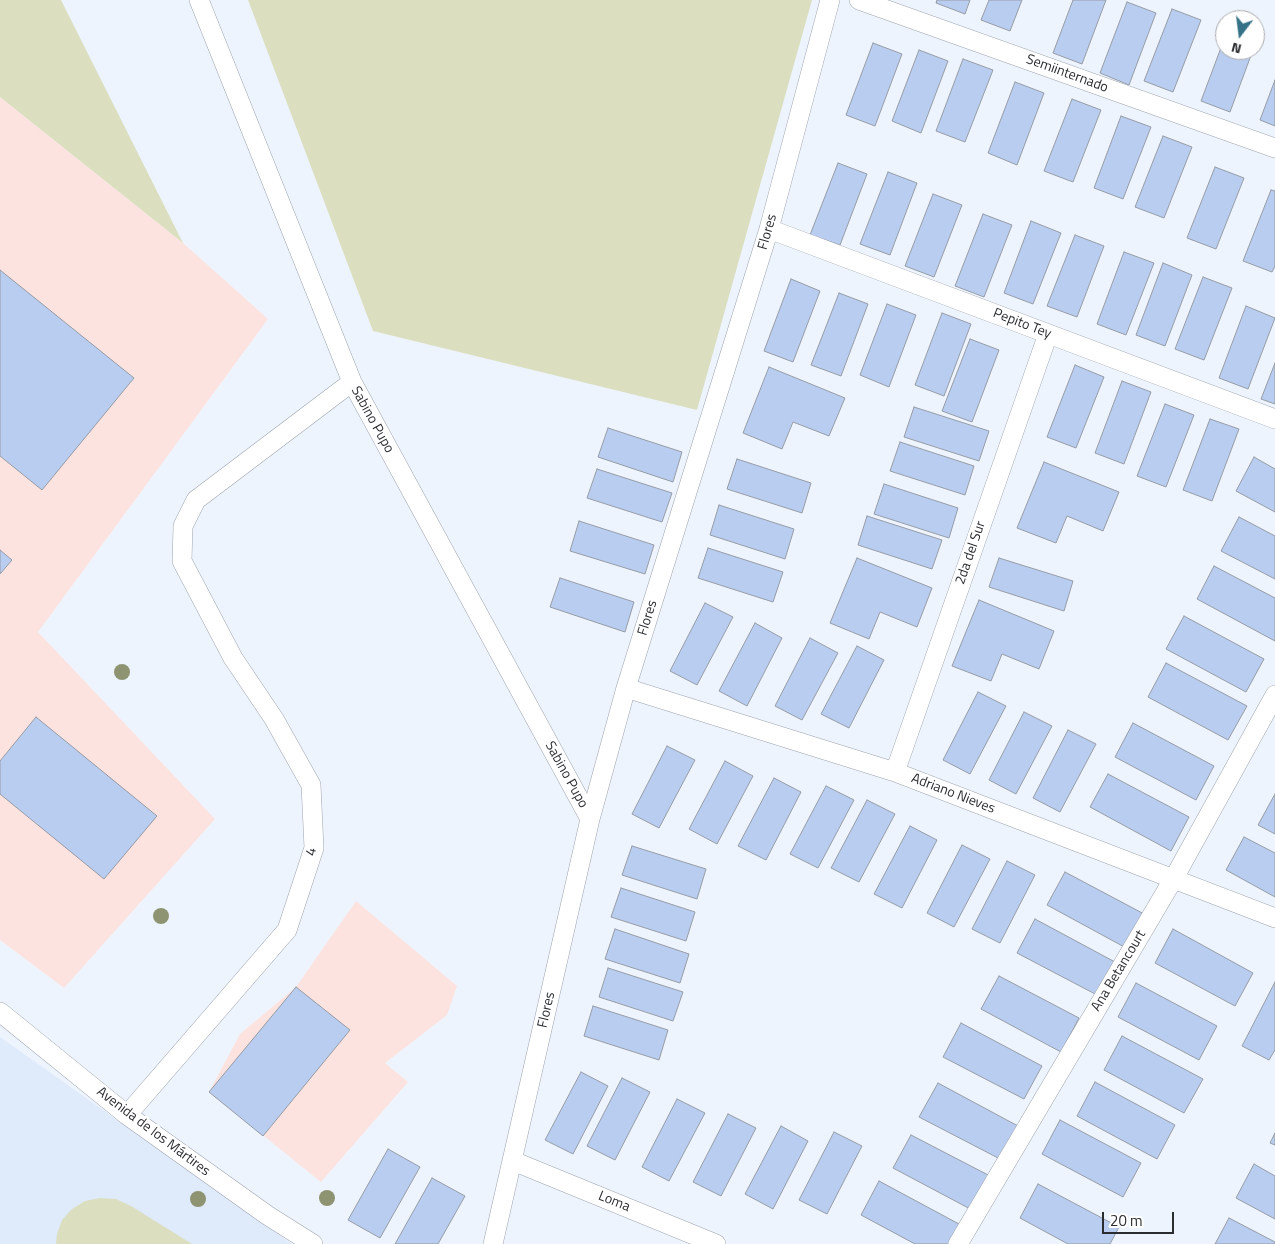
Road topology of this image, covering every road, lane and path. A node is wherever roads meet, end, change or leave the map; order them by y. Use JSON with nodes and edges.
{"nodes":[{"id":1,"x":199,"y":0,"type":"edge"},
{"id":2,"x":830,"y":0,"type":"edge"},
{"id":3,"x":859,"y":0,"type":"edge"},
{"id":4,"x":1275,"y":148,"type":"edge"},
{"id":5,"x":769,"y":230,"type":"junction"},
{"id":6,"x":1048,"y":334,"type":"junction"},
{"id":7,"x":352,"y":382,"type":"junction"},
{"id":8,"x":1275,"y":419,"type":"edge"},
{"id":9,"x":626,"y":688,"type":"junction"},
{"id":10,"x":1275,"y":695,"type":"edge"},
{"id":11,"x":895,"y":772,"type":"junction"},
{"id":12,"x":590,"y":819,"type":"junction"},
{"id":13,"x":1174,"y":878,"type":"junction"},
{"id":14,"x":1275,"y":918,"type":"edge"},
{"id":15,"x":0,"y":1012,"type":"edge"},
{"id":16,"x":127,"y":1115,"type":"junction"},
{"id":17,"x":513,"y":1161,"type":"junction"},
{"id":18,"x":313,"y":1244,"type":"edge"},
{"id":19,"x":494,"y":1244,"type":"edge"},
{"id":20,"x":716,"y":1244,"type":"edge"},
{"id":21,"x":958,"y":1244,"type":"edge"}],
"edges":[{"from":1,"to":7,"type":"street","name":"Sabino Pupo"},
{"from":2,"to":5,"type":"street","name":"Flores"},
{"from":3,"to":4,"type":"street","name":"Semiinternado"},
{"from":5,"to":6,"type":"street","name":"Pepito Tey"},
{"from":5,"to":9,"type":"street","name":"Flores"},
{"from":6,"to":8,"type":"street","name":"Pepito Tey"},
{"from":6,"to":11,"type":"street","name":"2da del Sur"},
{"from":7,"to":12,"type":"street","name":"Sabino Pupo"},
{"from":7,"to":16,"type":"street","name":"4"},
{"from":9,"to":11,"type":"street","name":"Adriano Nieves"},
{"from":9,"to":12,"type":"street","name":"Flores"},
{"from":10,"to":13,"type":"street","name":"Ana Betancourt"},
{"from":11,"to":13,"type":"street","name":"Adriano Nieves"},
{"from":12,"to":17,"type":"street","name":"Flores"},
{"from":13,"to":14,"type":"street","name":"Adriano Nieves"},
{"from":13,"to":21,"type":"street","name":"Ana Betancourt"},
{"from":15,"to":16,"type":"street","name":"Avenida de los Mártires"},
{"from":16,"to":18,"type":"street","name":"Avenida de los Mártires"},
{"from":17,"to":19,"type":"street","name":"Flores"},
{"from":17,"to":20,"type":"street","name":"Loma"}]}
